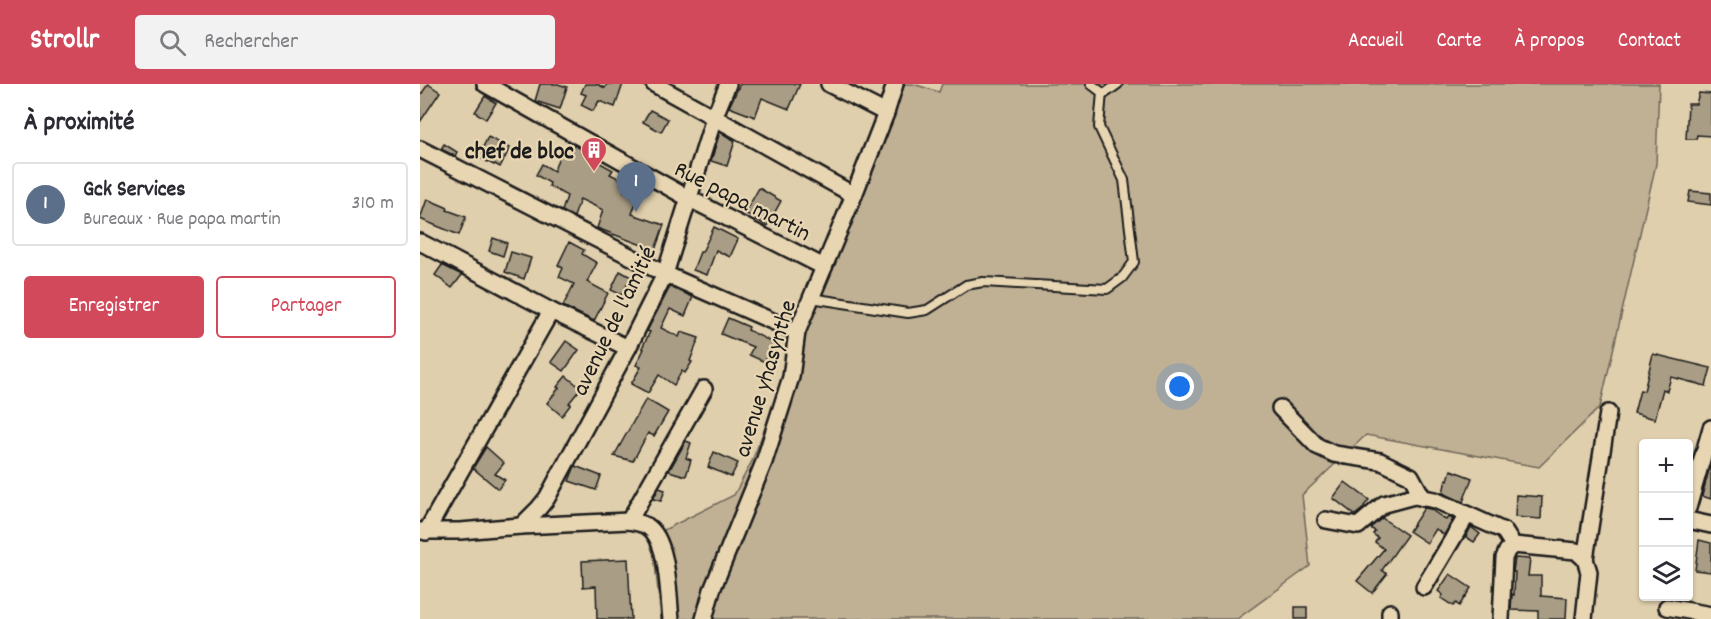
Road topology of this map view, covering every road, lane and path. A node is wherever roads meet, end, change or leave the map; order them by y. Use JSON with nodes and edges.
{"nodes":[{"id":1,"x":485,"y":84,"type":"edge"},
{"id":2,"x":654,"y":84,"type":"edge"},
{"id":3,"x":728,"y":84,"type":"edge"},
{"id":4,"x":829,"y":84,"type":"edge"},
{"id":5,"x":895,"y":84,"type":"edge"},
{"id":6,"x":1091,"y":84,"type":"edge"},
{"id":7,"x":1118,"y":84,"type":"edge"},
{"id":8,"x":1102,"y":92,"type":"junction"},
{"id":9,"x":886,"y":113,"type":"junction"},
{"id":10,"x":714,"y":118,"type":"junction"},
{"id":11,"x":420,"y":149,"type":"edge"},
{"id":12,"x":854,"y":195,"type":"junction"},
{"id":13,"x":688,"y":198,"type":"junction"},
{"id":14,"x":420,"y":242,"type":"edge"},
{"id":15,"x":824,"y":267,"type":"junction"},
{"id":16,"x":665,"y":274,"type":"junction"},
{"id":17,"x":811,"y":298,"type":"junction"},
{"id":18,"x":551,"y":311,"type":"junction"},
{"id":19,"x":797,"y":332,"type":"junction"},
{"id":20,"x":628,"y":348,"type":"junction"},
{"id":21,"x":704,"y":389,"type":"dead end"},
{"id":22,"x":1280,"y":408,"type":"dead end"},
{"id":23,"x":1608,"y":413,"type":"dead end"},
{"id":24,"x":1710,"y":437,"type":"edge"},
{"id":25,"x":1693,"y":494,"type":"edge"},
{"id":26,"x":1423,"y":498,"type":"junction"},
{"id":27,"x":1467,"y":515,"type":"junction"},
{"id":28,"x":1326,"y":520,"type":"dead end"},
{"id":29,"x":629,"y":521,"type":"junction"},
{"id":30,"x":1693,"y":521,"type":"edge"},
{"id":31,"x":1711,"y":525,"type":"edge"},
{"id":32,"x":520,"y":526,"type":"junction"},
{"id":33,"x":423,"y":532,"type":"edge"},
{"id":34,"x":1513,"y":545,"type":"junction"},
{"id":35,"x":1585,"y":559,"type":"junction"},
{"id":36,"x":1424,"y":587,"type":"dead end"},
{"id":37,"x":1667,"y":607,"type":"edge"},
{"id":38,"x":1711,"y":615,"type":"edge"},
{"id":39,"x":671,"y":619,"type":"edge"},
{"id":40,"x":704,"y":619,"type":"edge"},
{"id":41,"x":1501,"y":619,"type":"edge"},
{"id":42,"x":1584,"y":619,"type":"edge"}],
"edges":[{"from":1,"to":13,"type":"street","name":"Rue papa martin"},
{"from":2,"to":10,"type":"street"},
{"from":3,"to":10,"type":"street","name":"avenue de l'amitié"},
{"from":4,"to":9,"type":"street"},
{"from":5,"to":9,"type":"street","name":"avenue yhasynthe"},
{"from":6,"to":8,"type":"lane"},
{"from":7,"to":8,"type":"lane"},
{"from":8,"to":17,"type":"lane"},
{"from":9,"to":12,"type":"street","name":"avenue yhasynthe"},
{"from":10,"to":12,"type":"street"},
{"from":10,"to":13,"type":"street","name":"avenue de l'amitié"},
{"from":11,"to":16,"type":"street"},
{"from":12,"to":15,"type":"street","name":"avenue yhasynthe"},
{"from":13,"to":15,"type":"street","name":"Rue papa martin"},
{"from":13,"to":16,"type":"street","name":"avenue de l'amitié"},
{"from":14,"to":18,"type":"street"},
{"from":15,"to":17,"type":"street","name":"avenue yhasynthe"},
{"from":16,"to":19,"type":"street"},
{"from":16,"to":20,"type":"street","name":"avenue de l'amitié"},
{"from":17,"to":19,"type":"street","name":"avenue yhasynthe"},
{"from":18,"to":20,"type":"street"},
{"from":18,"to":33,"type":"street"},
{"from":19,"to":40,"type":"street","name":"avenue yhasynthe"},
{"from":20,"to":32,"type":"street","name":"avenue de l'amitié"},
{"from":21,"to":29,"type":"street"},
{"from":22,"to":26,"type":"street"},
{"from":23,"to":35,"type":"street"},
{"from":24,"to":25,"type":"street"},
{"from":26,"to":27,"type":"street"},
{"from":26,"to":28,"type":"street"},
{"from":27,"to":34,"type":"street"},
{"from":27,"to":36,"type":"street"},
{"from":29,"to":32,"type":"street"},
{"from":29,"to":39,"type":"street"},
{"from":30,"to":31,"type":"street"},
{"from":32,"to":33,"type":"street"},
{"from":34,"to":35,"type":"street"},
{"from":34,"to":41,"type":"street"},
{"from":35,"to":42,"type":"street"},
{"from":37,"to":38,"type":"street"}]}
